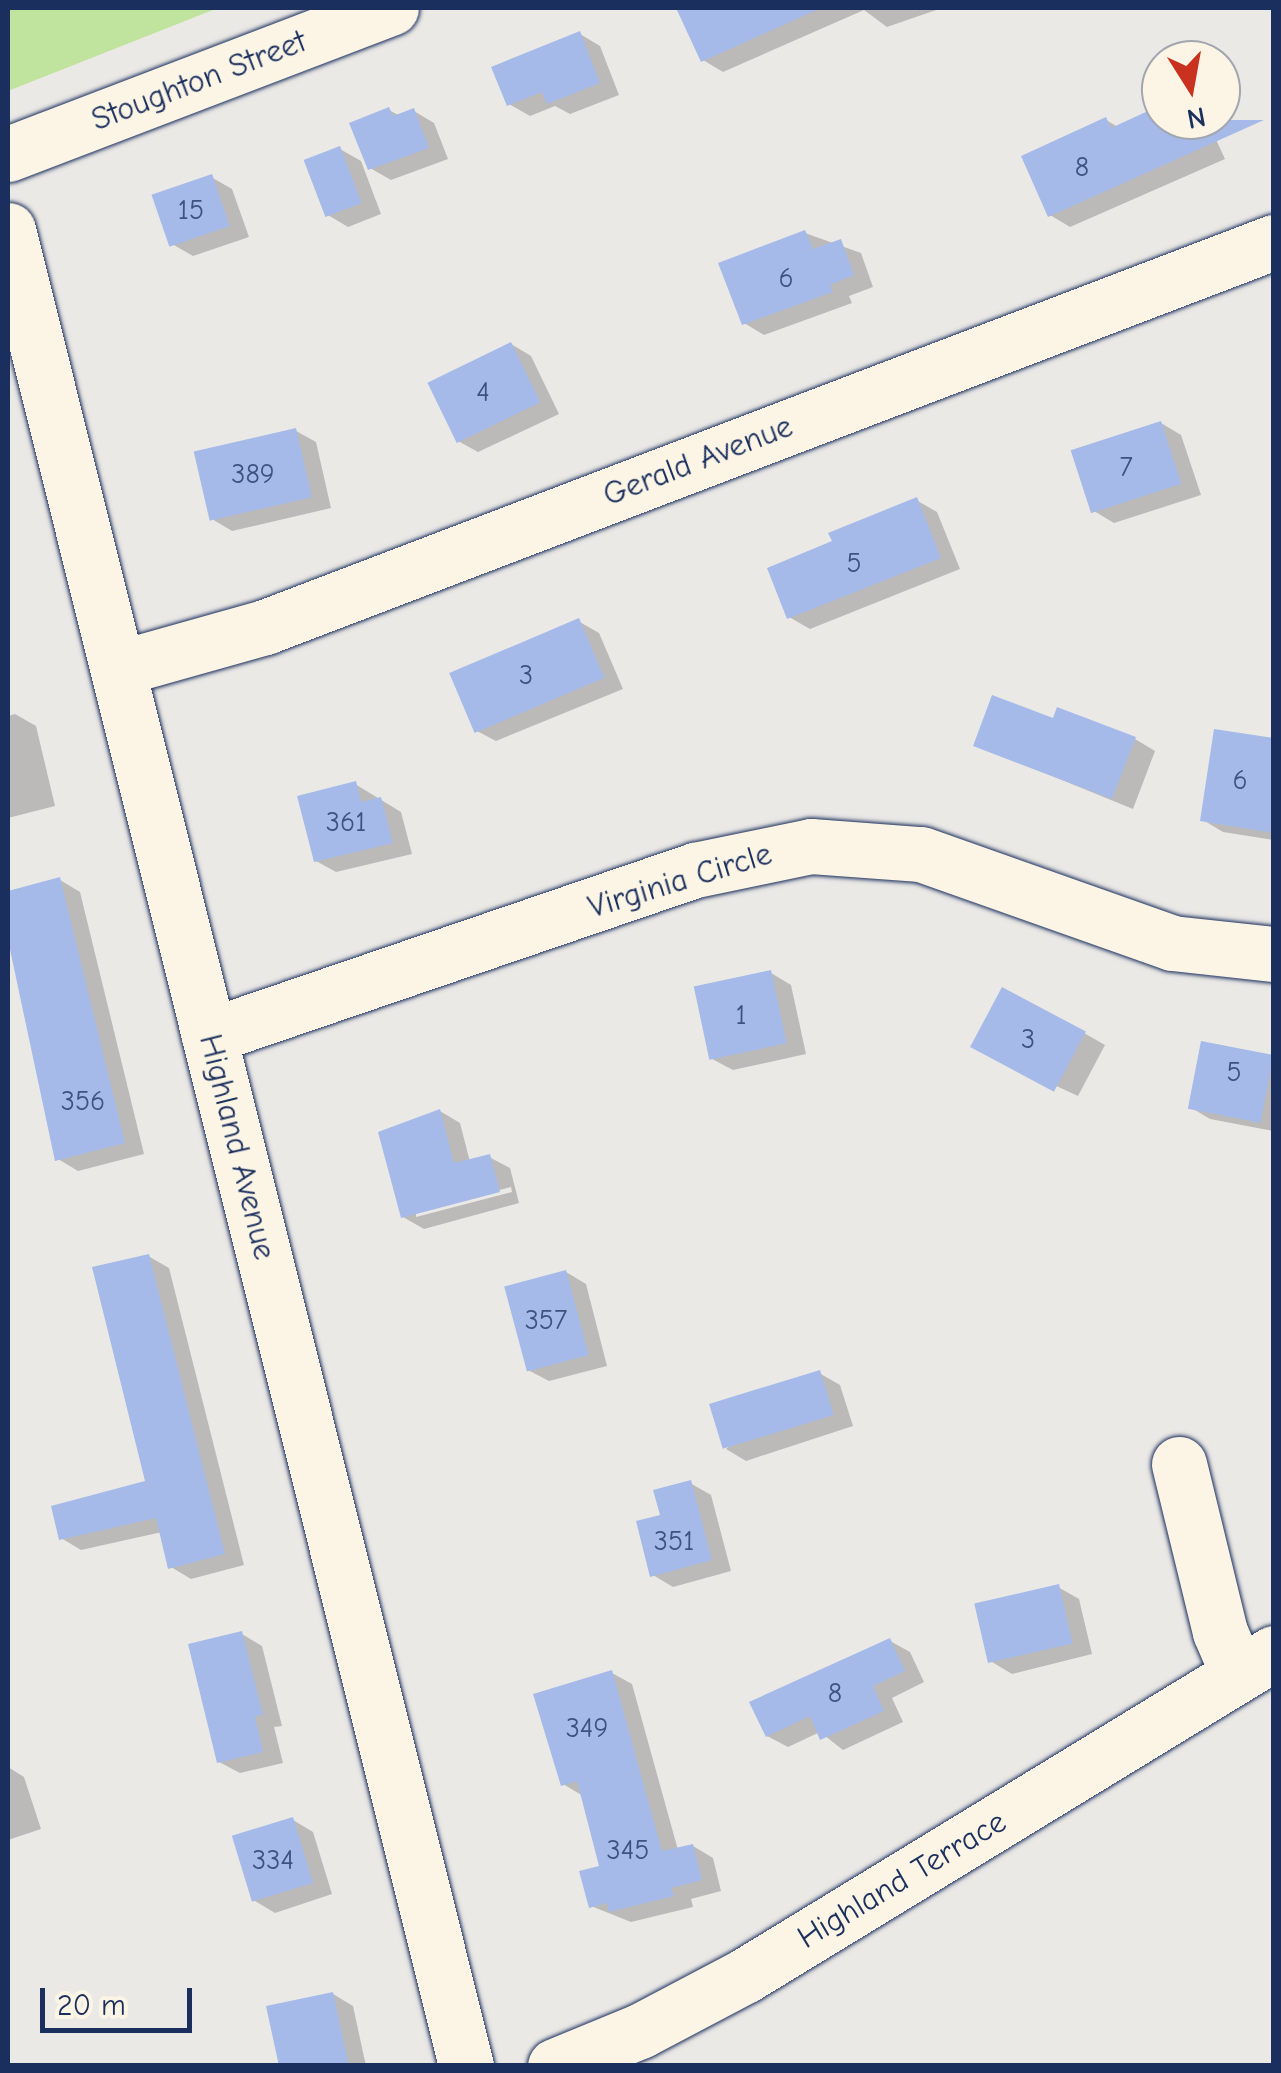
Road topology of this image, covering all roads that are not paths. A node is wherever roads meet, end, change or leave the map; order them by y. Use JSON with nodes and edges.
{"nodes":[{"id":1,"x":391,"y":8,"type":"edge"},
{"id":2,"x":8,"y":154,"type":"edge"},
{"id":3,"x":8,"y":230,"type":"edge"},
{"id":4,"x":1274,"y":242,"type":"edge"},
{"id":5,"x":119,"y":668,"type":"junction"},
{"id":6,"x":1274,"y":954,"type":"edge"},
{"id":7,"x":209,"y":1036,"type":"junction"},
{"id":8,"x":1179,"y":1464,"type":"dead end"},
{"id":9,"x":1256,"y":1664,"type":"edge"},
{"id":10,"x":466,"y":2066,"type":"edge"},
{"id":11,"x":555,"y":2066,"type":"edge"}],
"edges":[{"from":1,"to":2,"type":"street","name":"Stoughton Street"},
{"from":3,"to":5,"type":"street","name":"Highland Avenue"},
{"from":4,"to":5,"type":"street","name":"Gerald Avenue"},
{"from":5,"to":7,"type":"street","name":"Highland Avenue"},
{"from":6,"to":7,"type":"street","name":"Virginia Circle"},
{"from":7,"to":10,"type":"street","name":"Highland Avenue"},
{"from":8,"to":9,"type":"street","name":"Highland Terrace"},
{"from":9,"to":11,"type":"street","name":"Highland Terrace"}]}
